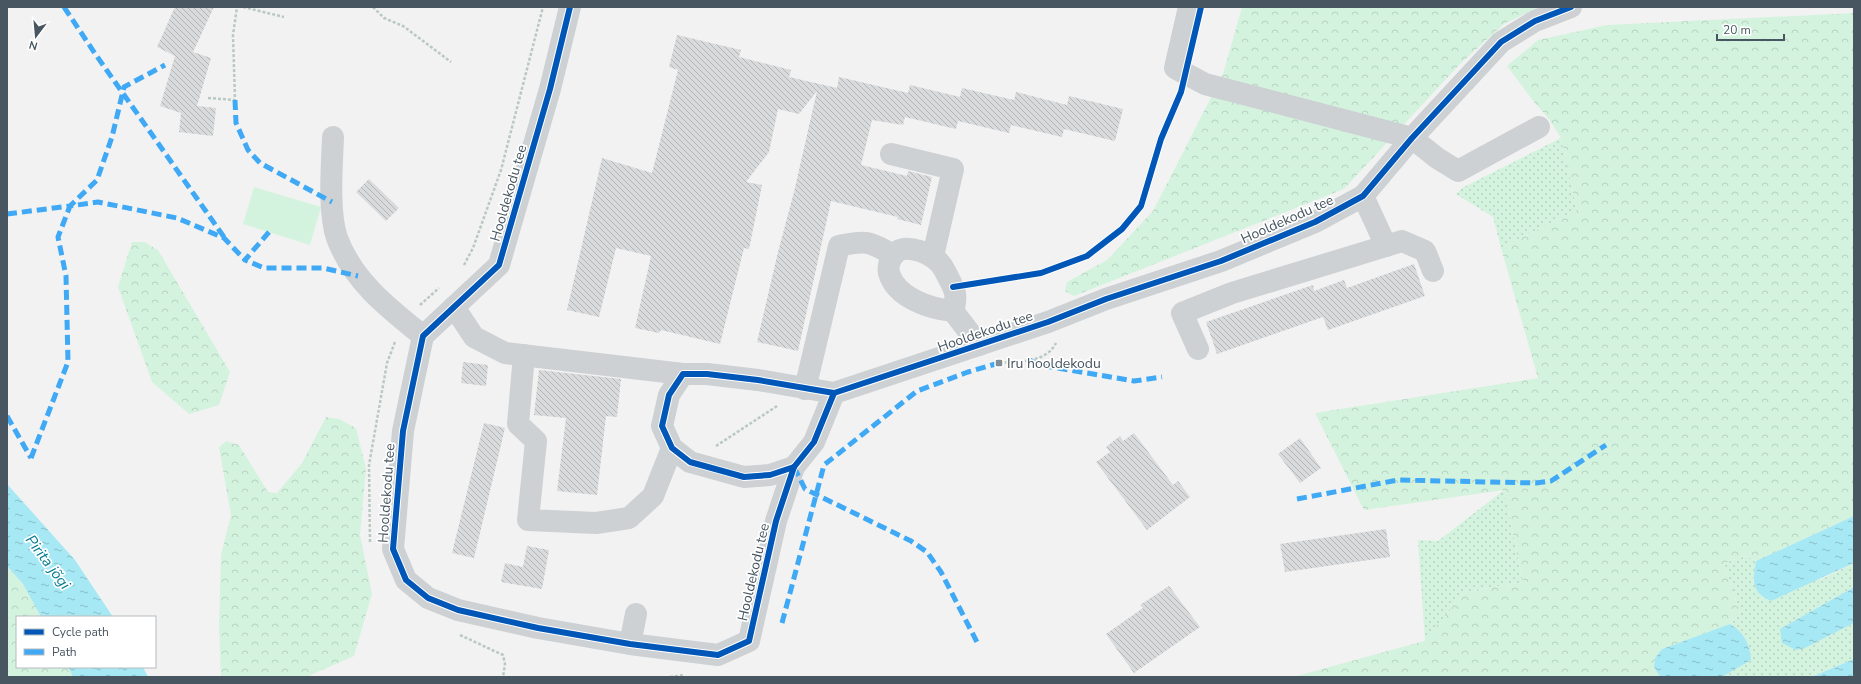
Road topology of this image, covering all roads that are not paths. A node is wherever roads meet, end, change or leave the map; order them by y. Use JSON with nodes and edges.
{"nodes":[{"id":1,"x":570,"y":7,"type":"edge"},
{"id":2,"x":1189,"y":7,"type":"edge"},
{"id":3,"x":1571,"y":7,"type":"edge"},
{"id":4,"x":1539,"y":127,"type":"dead end"},
{"id":5,"x":333,"y":137,"type":"dead end"},
{"id":6,"x":1412,"y":138,"type":"junction"},
{"id":7,"x":891,"y":154,"type":"dead end"},
{"id":8,"x":1363,"y":196,"type":"junction"},
{"id":9,"x":1386,"y":246,"type":"junction"},
{"id":10,"x":893,"y":255,"type":"junction"},
{"id":11,"x":933,"y":256,"type":"junction"},
{"id":12,"x":1221,"y":261,"type":"junction"},
{"id":13,"x":1433,"y":271,"type":"dead end"},
{"id":14,"x":1232,"y":293,"type":"junction"},
{"id":15,"x":454,"y":307,"type":"junction"},
{"id":16,"x":953,"y":311,"type":"junction"},
{"id":17,"x":423,"y":336,"type":"junction"},
{"id":18,"x":979,"y":345,"type":"junction"},
{"id":19,"x":1198,"y":349,"type":"dead end"},
{"id":20,"x":524,"y":355,"type":"junction"},
{"id":21,"x":683,"y":374,"type":"junction"},
{"id":22,"x":805,"y":389,"type":"junction"},
{"id":23,"x":834,"y":393,"type":"junction"},
{"id":24,"x":672,"y":448,"type":"junction"},
{"id":25,"x":794,"y":466,"type":"junction"},
{"id":26,"x":636,"y":614,"type":"dead end"},
{"id":27,"x":630,"y":644,"type":"junction"}],
"edges":[{"from":1,"to":15,"type":"street","name":"Hooldekodu tee"},
{"from":2,"to":6,"type":"street"},
{"from":3,"to":6,"type":"street","name":"Hooldekodu tee"},
{"from":4,"to":6,"type":"street"},
{"from":5,"to":17,"type":"street"},
{"from":6,"to":8,"type":"street","name":"Hooldekodu tee"},
{"from":7,"to":11,"type":"street"},
{"from":8,"to":9,"type":"street"},
{"from":8,"to":12,"type":"street","name":"Hooldekodu tee"},
{"from":9,"to":13,"type":"street"},
{"from":9,"to":14,"type":"street"},
{"from":10,"to":11,"type":"street"},
{"from":10,"to":16,"type":"street"},
{"from":10,"to":22,"type":"street"},
{"from":11,"to":16,"type":"street"},
{"from":12,"to":14,"type":"street"},
{"from":12,"to":18,"type":"street","name":"Hooldekodu tee"},
{"from":14,"to":19,"type":"street"},
{"from":15,"to":17,"type":"street","name":"Hooldekodu tee"},
{"from":15,"to":20,"type":"street"},
{"from":16,"to":18,"type":"street"},
{"from":17,"to":27,"type":"street","name":"Hooldekodu tee"},
{"from":18,"to":23,"type":"street","name":"Hooldekodu tee"},
{"from":20,"to":21,"type":"street"},
{"from":20,"to":24,"type":"street"},
{"from":21,"to":22,"type":"street"},
{"from":21,"to":24,"type":"street"},
{"from":22,"to":23,"type":"street"},
{"from":23,"to":25,"type":"street","name":"Hooldekodu tee"},
{"from":24,"to":25,"type":"street"},
{"from":25,"to":27,"type":"street","name":"Hooldekodu tee"},
{"from":26,"to":27,"type":"street"}]}
